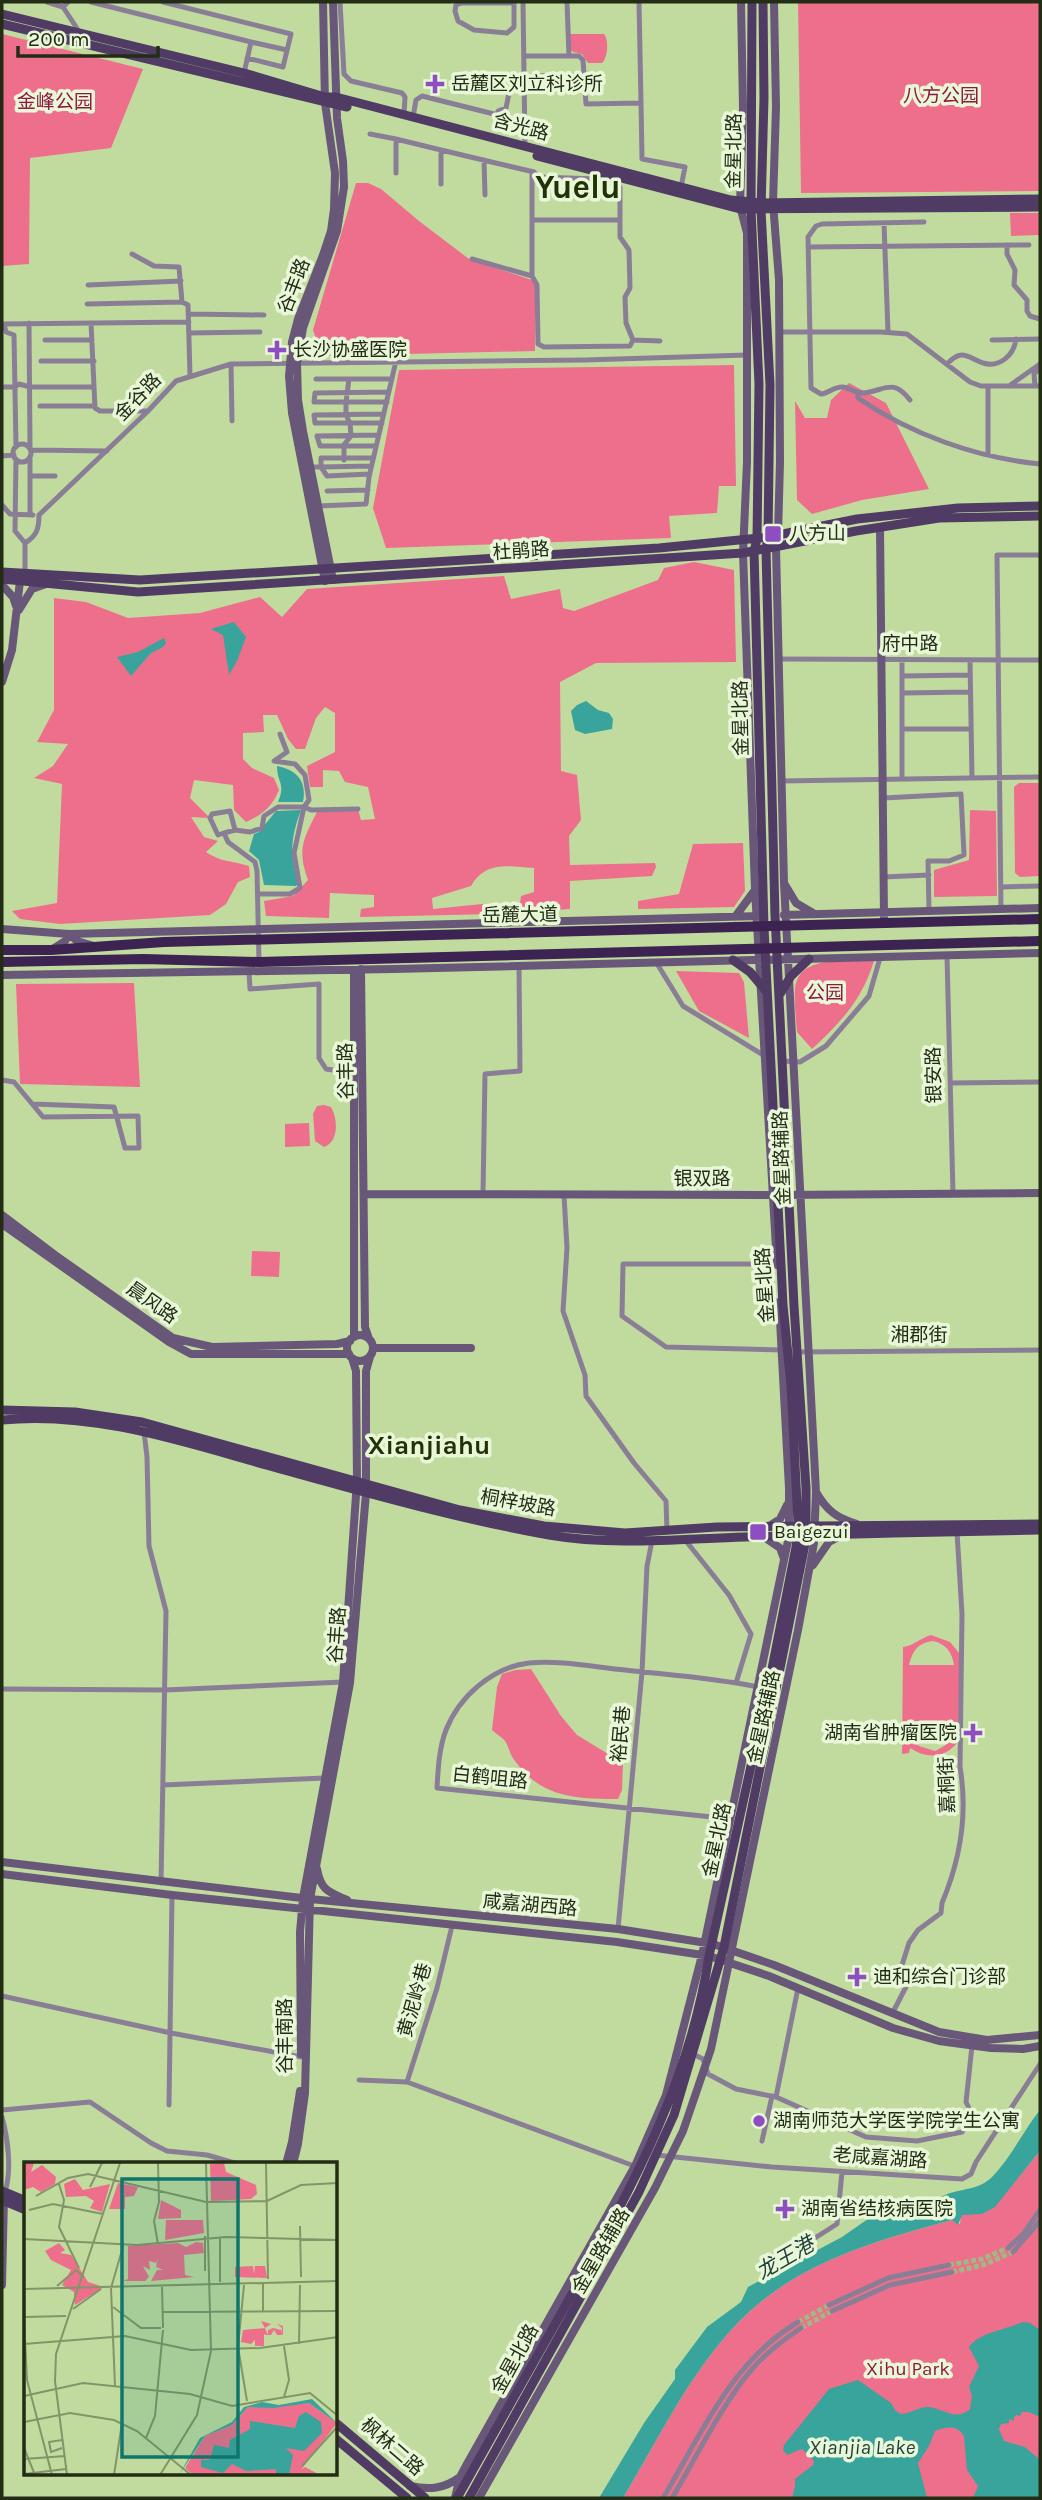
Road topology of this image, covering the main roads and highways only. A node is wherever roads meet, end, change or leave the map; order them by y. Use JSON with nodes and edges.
{"nodes":[{"id":1,"x":752,"y":2,"type":"edge"},
{"id":2,"x":763,"y":2,"type":"edge"},
{"id":3,"x":2,"y":14,"type":"edge"},
{"id":4,"x":2,"y":24,"type":"edge"},
{"id":5,"x":325,"y":100,"type":"junction"},
{"id":6,"x":336,"y":101,"type":"junction"},
{"id":7,"x":1040,"y":199,"type":"edge"},
{"id":8,"x":746,"y":205,"type":"junction"},
{"id":9,"x":773,"y":206,"type":"junction"},
{"id":10,"x":762,"y":207,"type":"junction"},
{"id":11,"x":1040,"y":207,"type":"edge"},
{"id":12,"x":1040,"y":506,"type":"edge"},
{"id":13,"x":1040,"y":516,"type":"edge"},
{"id":14,"x":773,"y":536,"type":"junction"},
{"id":15,"x":757,"y":539,"type":"junction"},
{"id":16,"x":771,"y":549,"type":"junction"},
{"id":17,"x":754,"y":551,"type":"junction"},
{"id":18,"x":2,"y":572,"type":"edge"},
{"id":19,"x":22,"y":577,"type":"junction"},
{"id":20,"x":2,"y":579,"type":"edge"},
{"id":21,"x":1040,"y":919,"type":"edge"},
{"id":22,"x":781,"y":921,"type":"junction"},
{"id":23,"x":760,"y":922,"type":"junction"},
{"id":24,"x":1040,"y":941,"type":"edge"},
{"id":25,"x":772,"y":947,"type":"junction"},
{"id":26,"x":2,"y":950,"type":"edge"},
{"id":27,"x":809,"y":959,"type":"road end"},
{"id":28,"x":733,"y":960,"type":"road end"},
{"id":29,"x":2,"y":962,"type":"edge"},
{"id":30,"x":764,"y":988,"type":"junction"},
{"id":31,"x":779,"y":996,"type":"junction"},
{"id":32,"x":789,"y":1351,"type":"junction"},
{"id":33,"x":2,"y":1410,"type":"edge"},
{"id":34,"x":2,"y":1420,"type":"edge"},
{"id":35,"x":361,"y":1487,"type":"junction"},
{"id":36,"x":1040,"y":1524,"type":"edge"},
{"id":37,"x":1040,"y":1530,"type":"edge"},
{"id":38,"x":802,"y":1531,"type":"junction"},
{"id":39,"x":3,"y":2196,"type":"edge"},
{"id":40,"x":24,"y":2201,"type":"edge"},
{"id":41,"x":24,"y":2209,"type":"edge"},
{"id":42,"x":338,"y":2425,"type":"edge"},
{"id":43,"x":338,"y":2441,"type":"edge"},
{"id":44,"x":481,"y":2467,"type":"junction"},
{"id":45,"x":407,"y":2498,"type":"edge"},
{"id":46,"x":425,"y":2498,"type":"edge"},
{"id":47,"x":456,"y":2498,"type":"edge"},
{"id":48,"x":469,"y":2498,"type":"edge"}],
"edges":[{"from":1,"to":8,"type":"main road","name":"金星北路"},
{"from":2,"to":10,"type":"main road","name":"金星北路"},
{"from":3,"to":5,"type":"main road","name":"含光路"},
{"from":4,"to":5,"type":"main road","name":"含光路"},
{"from":5,"to":6,"type":"main road","name":"含光路"},
{"from":6,"to":8,"type":"main road","name":"含光路"},
{"from":6,"to":8,"type":"main road","name":"含光路"},
{"from":7,"to":9,"type":"main road","name":"含光路"},
{"from":8,"to":10,"type":"main road","name":"含光路"},
{"from":8,"to":15,"type":"main road","name":"金星北路"},
{"from":9,"to":10,"type":"main road","name":"含光路"},
{"from":9,"to":11,"type":"main road","name":"含光路"},
{"from":10,"to":14,"type":"main road","name":"金星北路"},
{"from":12,"to":14,"type":"main road","name":"杜鹃路"},
{"from":13,"to":16,"type":"main road","name":"杜鹃路"},
{"from":14,"to":15,"type":"main road","name":"杜鹃路"},
{"from":14,"to":16,"type":"main road","name":"金星北路"},
{"from":15,"to":17,"type":"main road","name":"金星北路"},
{"from":15,"to":19,"type":"main road","name":"杜鹃路"},
{"from":16,"to":17,"type":"main road","name":"杜鹃路"},
{"from":16,"to":22,"type":"main road","name":"金星北路"},
{"from":17,"to":19,"type":"main road","name":"杜鹃路"},
{"from":17,"to":23,"type":"main road","name":"金星北路"},
{"from":18,"to":19,"type":"main road","name":"杜鹃路"},
{"from":19,"to":20,"type":"main road","name":"杜鹃路"},
{"from":21,"to":22,"type":"highway","name":"岳麓大道"},
{"from":22,"to":23,"type":"highway","name":"岳麓大道"},
{"from":22,"to":25,"type":"main road","name":"金星北路"},
{"from":23,"to":25,"type":"main road","name":"金星北路"},
{"from":23,"to":26,"type":"highway","name":"岳麓大道"},
{"from":24,"to":25,"type":"highway","name":"岳麓大道"},
{"from":25,"to":29,"type":"highway","name":"岳麓大道"},
{"from":25,"to":30,"type":"main road","name":"金星北路"},
{"from":25,"to":31,"type":"main road","name":"金星北路"},
{"from":27,"to":31,"type":"main road"},
{"from":28,"to":30,"type":"main road"},
{"from":30,"to":32,"type":"main road","name":"金星北路"},
{"from":31,"to":32,"type":"main road","name":"金星北路"},
{"from":32,"to":38,"type":"main road","name":"金星北路"},
{"from":33,"to":35,"type":"main road","name":"桐梓坡路"},
{"from":34,"to":35,"type":"main road","name":"桐梓坡路"},
{"from":35,"to":38,"type":"main road","name":"桐梓坡路"},
{"from":35,"to":38,"type":"main road","name":"桐梓坡路"},
{"from":36,"to":38,"type":"main road","name":"桐梓坡路"},
{"from":37,"to":38,"type":"main road","name":"桐梓坡路"},
{"from":38,"to":44,"type":"main road","name":"金星北路"},
{"from":38,"to":44,"type":"main road","name":"金星北路"},
{"from":39,"to":40,"type":"main road"},
{"from":39,"to":41,"type":"main road"},
{"from":42,"to":46,"type":"main road","name":"枫林二路"},
{"from":43,"to":45,"type":"main road","name":"枫林二路"},
{"from":44,"to":47,"type":"main road","name":"金星北路"},
{"from":44,"to":48,"type":"main road","name":"金星北路"}]}
